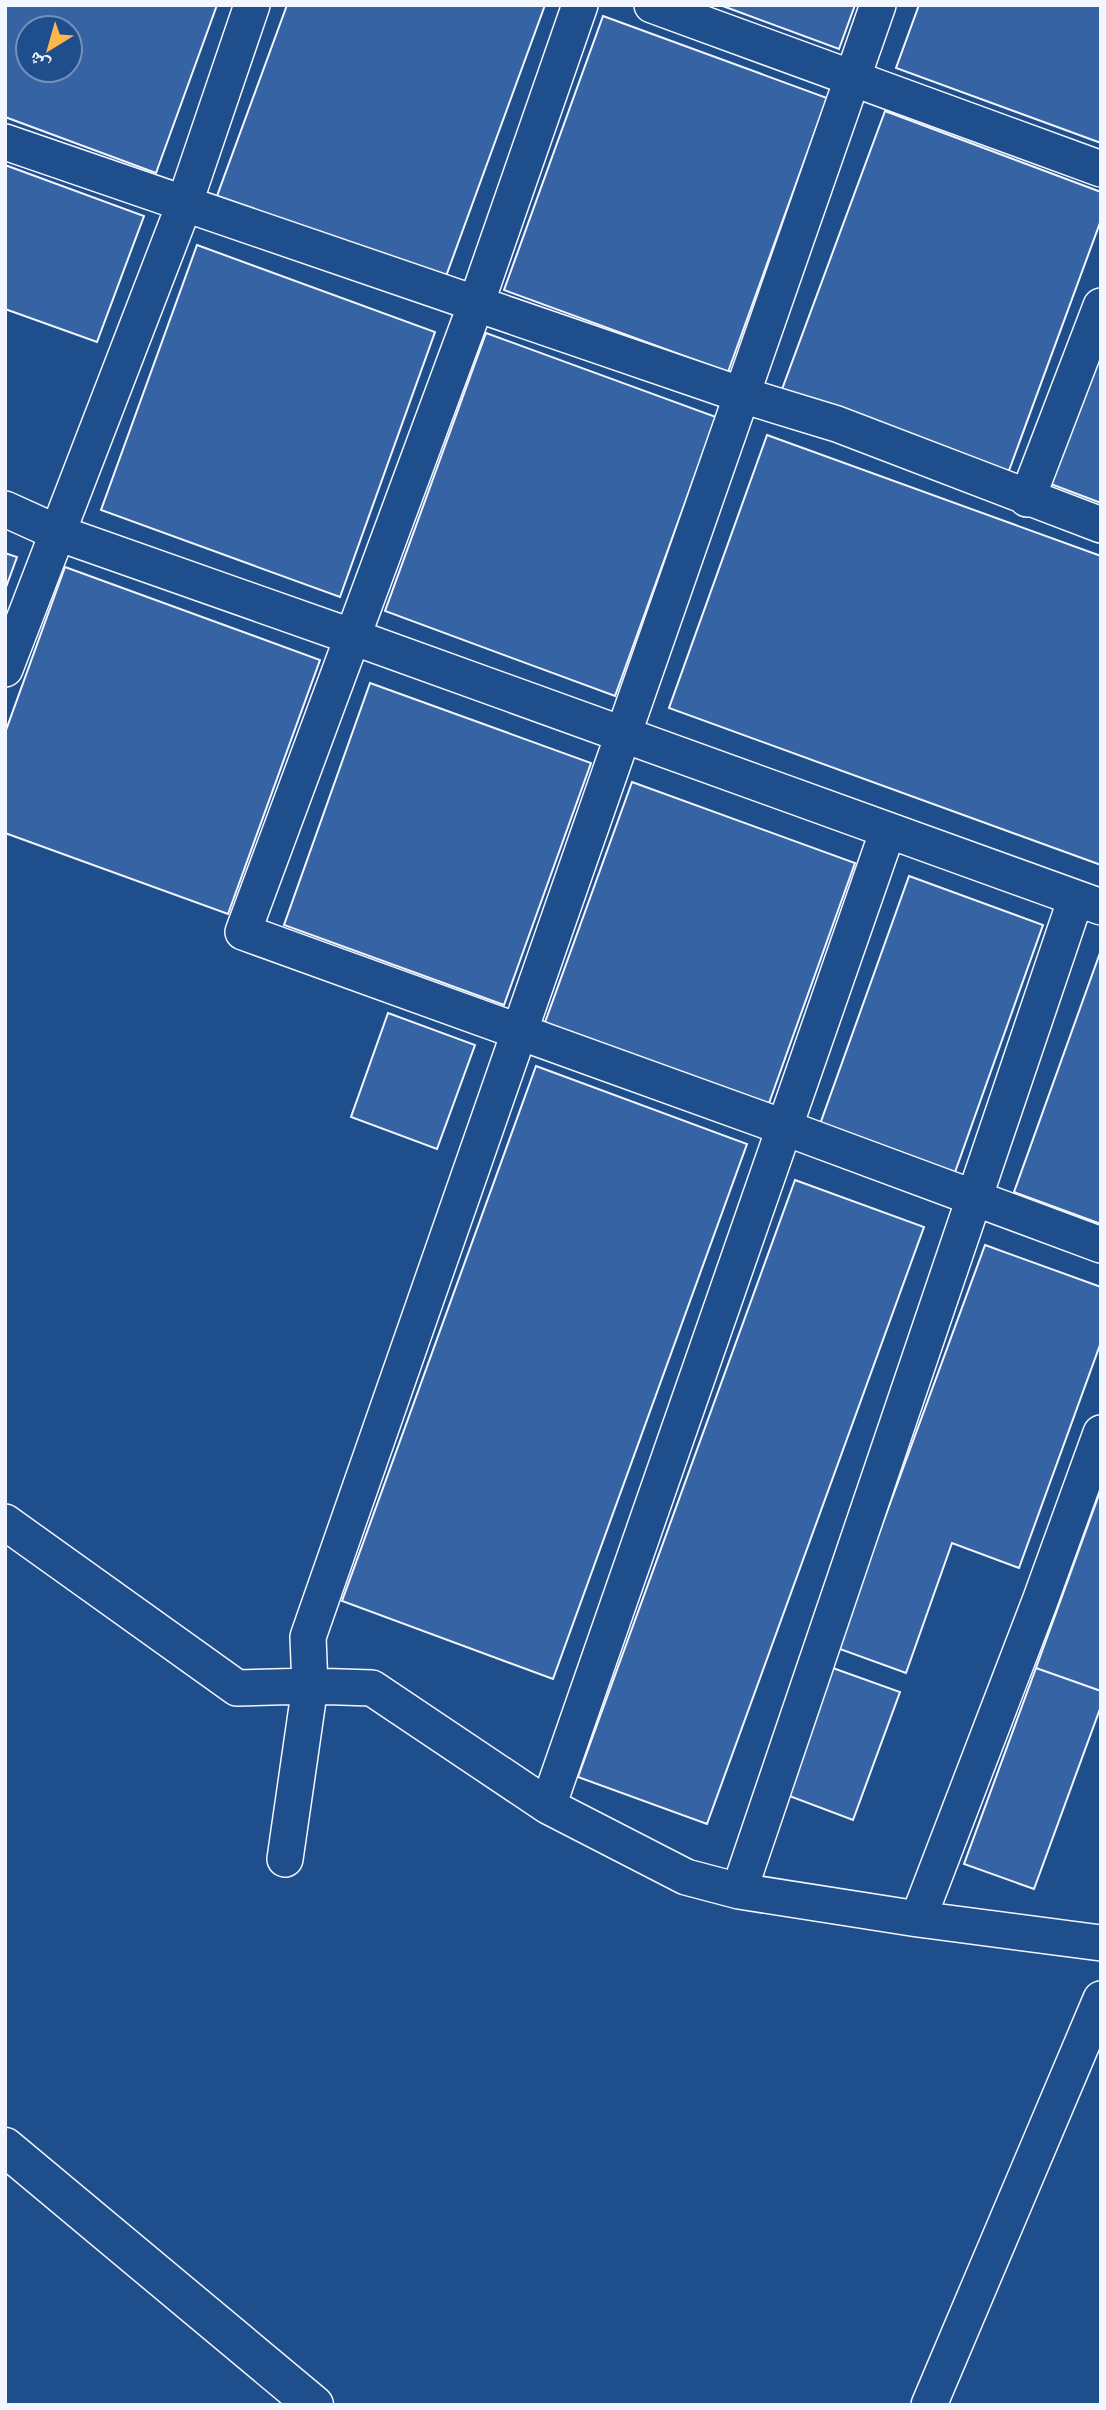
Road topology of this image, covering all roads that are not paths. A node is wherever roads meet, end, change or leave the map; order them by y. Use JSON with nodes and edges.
{"nodes":[{"id":1,"x":252,"y":5,"type":"edge"},
{"id":2,"x":580,"y":5,"type":"edge"},
{"id":3,"x":652,"y":5,"type":"edge"},
{"id":4,"x":878,"y":5,"type":"edge"},
{"id":5,"x":853,"y":77,"type":"junction"},
{"id":6,"x":5,"y":142,"type":"edge"},
{"id":7,"x":1101,"y":169,"type":"edge"},
{"id":8,"x":184,"y":205,"type":"junction"},
{"id":9,"x":476,"y":304,"type":"junction"},
{"id":10,"x":1101,"y":306,"type":"edge"},
{"id":11,"x":742,"y":395,"type":"junction"},
{"id":12,"x":1027,"y":499,"type":"junction"},
{"id":13,"x":5,"y":509,"type":"edge"},
{"id":14,"x":1101,"y":525,"type":"edge"},
{"id":15,"x":58,"y":533,"type":"junction"},
{"id":16,"x":353,"y":637,"type":"junction"},
{"id":17,"x":5,"y":669,"type":"edge"},
{"id":18,"x":623,"y":735,"type":"junction"},
{"id":19,"x":888,"y":830,"type":"junction"},
{"id":20,"x":1088,"y":902,"type":"edge"},
{"id":21,"x":520,"y":1031,"type":"junction"},
{"id":22,"x":783,"y":1127,"type":"junction"},
{"id":23,"x":974,"y":1198,"type":"junction"},
{"id":24,"x":1101,"y":1245,"type":"edge"},
{"id":25,"x":1101,"y":1433,"type":"edge"},
{"id":26,"x":5,"y":1522,"type":"edge"},
{"id":27,"x":310,"y":1686,"type":"junction"},
{"id":28,"x":548,"y":1806,"type":"junction"},
{"id":29,"x":285,"y":1859,"type":"dead end"},
{"id":30,"x":739,"y":1891,"type":"junction"},
{"id":31,"x":918,"y":1919,"type":"junction"},
{"id":32,"x":1101,"y":1942,"type":"edge"},
{"id":33,"x":1101,"y":1999,"type":"edge"},
{"id":34,"x":5,"y":2147,"type":"edge"},
{"id":35,"x":314,"y":2405,"type":"edge"},
{"id":36,"x":929,"y":2405,"type":"edge"}],
"edges":[{"from":1,"to":8,"type":"street"},
{"from":2,"to":9,"type":"street"},
{"from":3,"to":5,"type":"street"},
{"from":4,"to":5,"type":"street"},
{"from":5,"to":7,"type":"street"},
{"from":5,"to":11,"type":"street"},
{"from":6,"to":8,"type":"street"},
{"from":8,"to":9,"type":"street"},
{"from":8,"to":15,"type":"street"},
{"from":9,"to":11,"type":"street"},
{"from":9,"to":16,"type":"street"},
{"from":10,"to":12,"type":"street"},
{"from":11,"to":12,"type":"street"},
{"from":11,"to":18,"type":"street"},
{"from":12,"to":14,"type":"street"},
{"from":13,"to":15,"type":"street"},
{"from":15,"to":16,"type":"street"},
{"from":15,"to":17,"type":"street"},
{"from":16,"to":18,"type":"street"},
{"from":16,"to":21,"type":"street"},
{"from":18,"to":19,"type":"street"},
{"from":18,"to":21,"type":"street"},
{"from":19,"to":20,"type":"street"},
{"from":19,"to":22,"type":"street"},
{"from":20,"to":23,"type":"street"},
{"from":21,"to":22,"type":"street"},
{"from":21,"to":27,"type":"street"},
{"from":22,"to":23,"type":"street"},
{"from":22,"to":28,"type":"street"},
{"from":23,"to":24,"type":"street"},
{"from":23,"to":30,"type":"street"},
{"from":25,"to":31,"type":"street"},
{"from":26,"to":27,"type":"street"},
{"from":27,"to":28,"type":"street"},
{"from":27,"to":29,"type":"street"},
{"from":28,"to":30,"type":"street"},
{"from":30,"to":31,"type":"street"},
{"from":31,"to":32,"type":"street"},
{"from":33,"to":36,"type":"street"},
{"from":34,"to":35,"type":"main road"}]}
